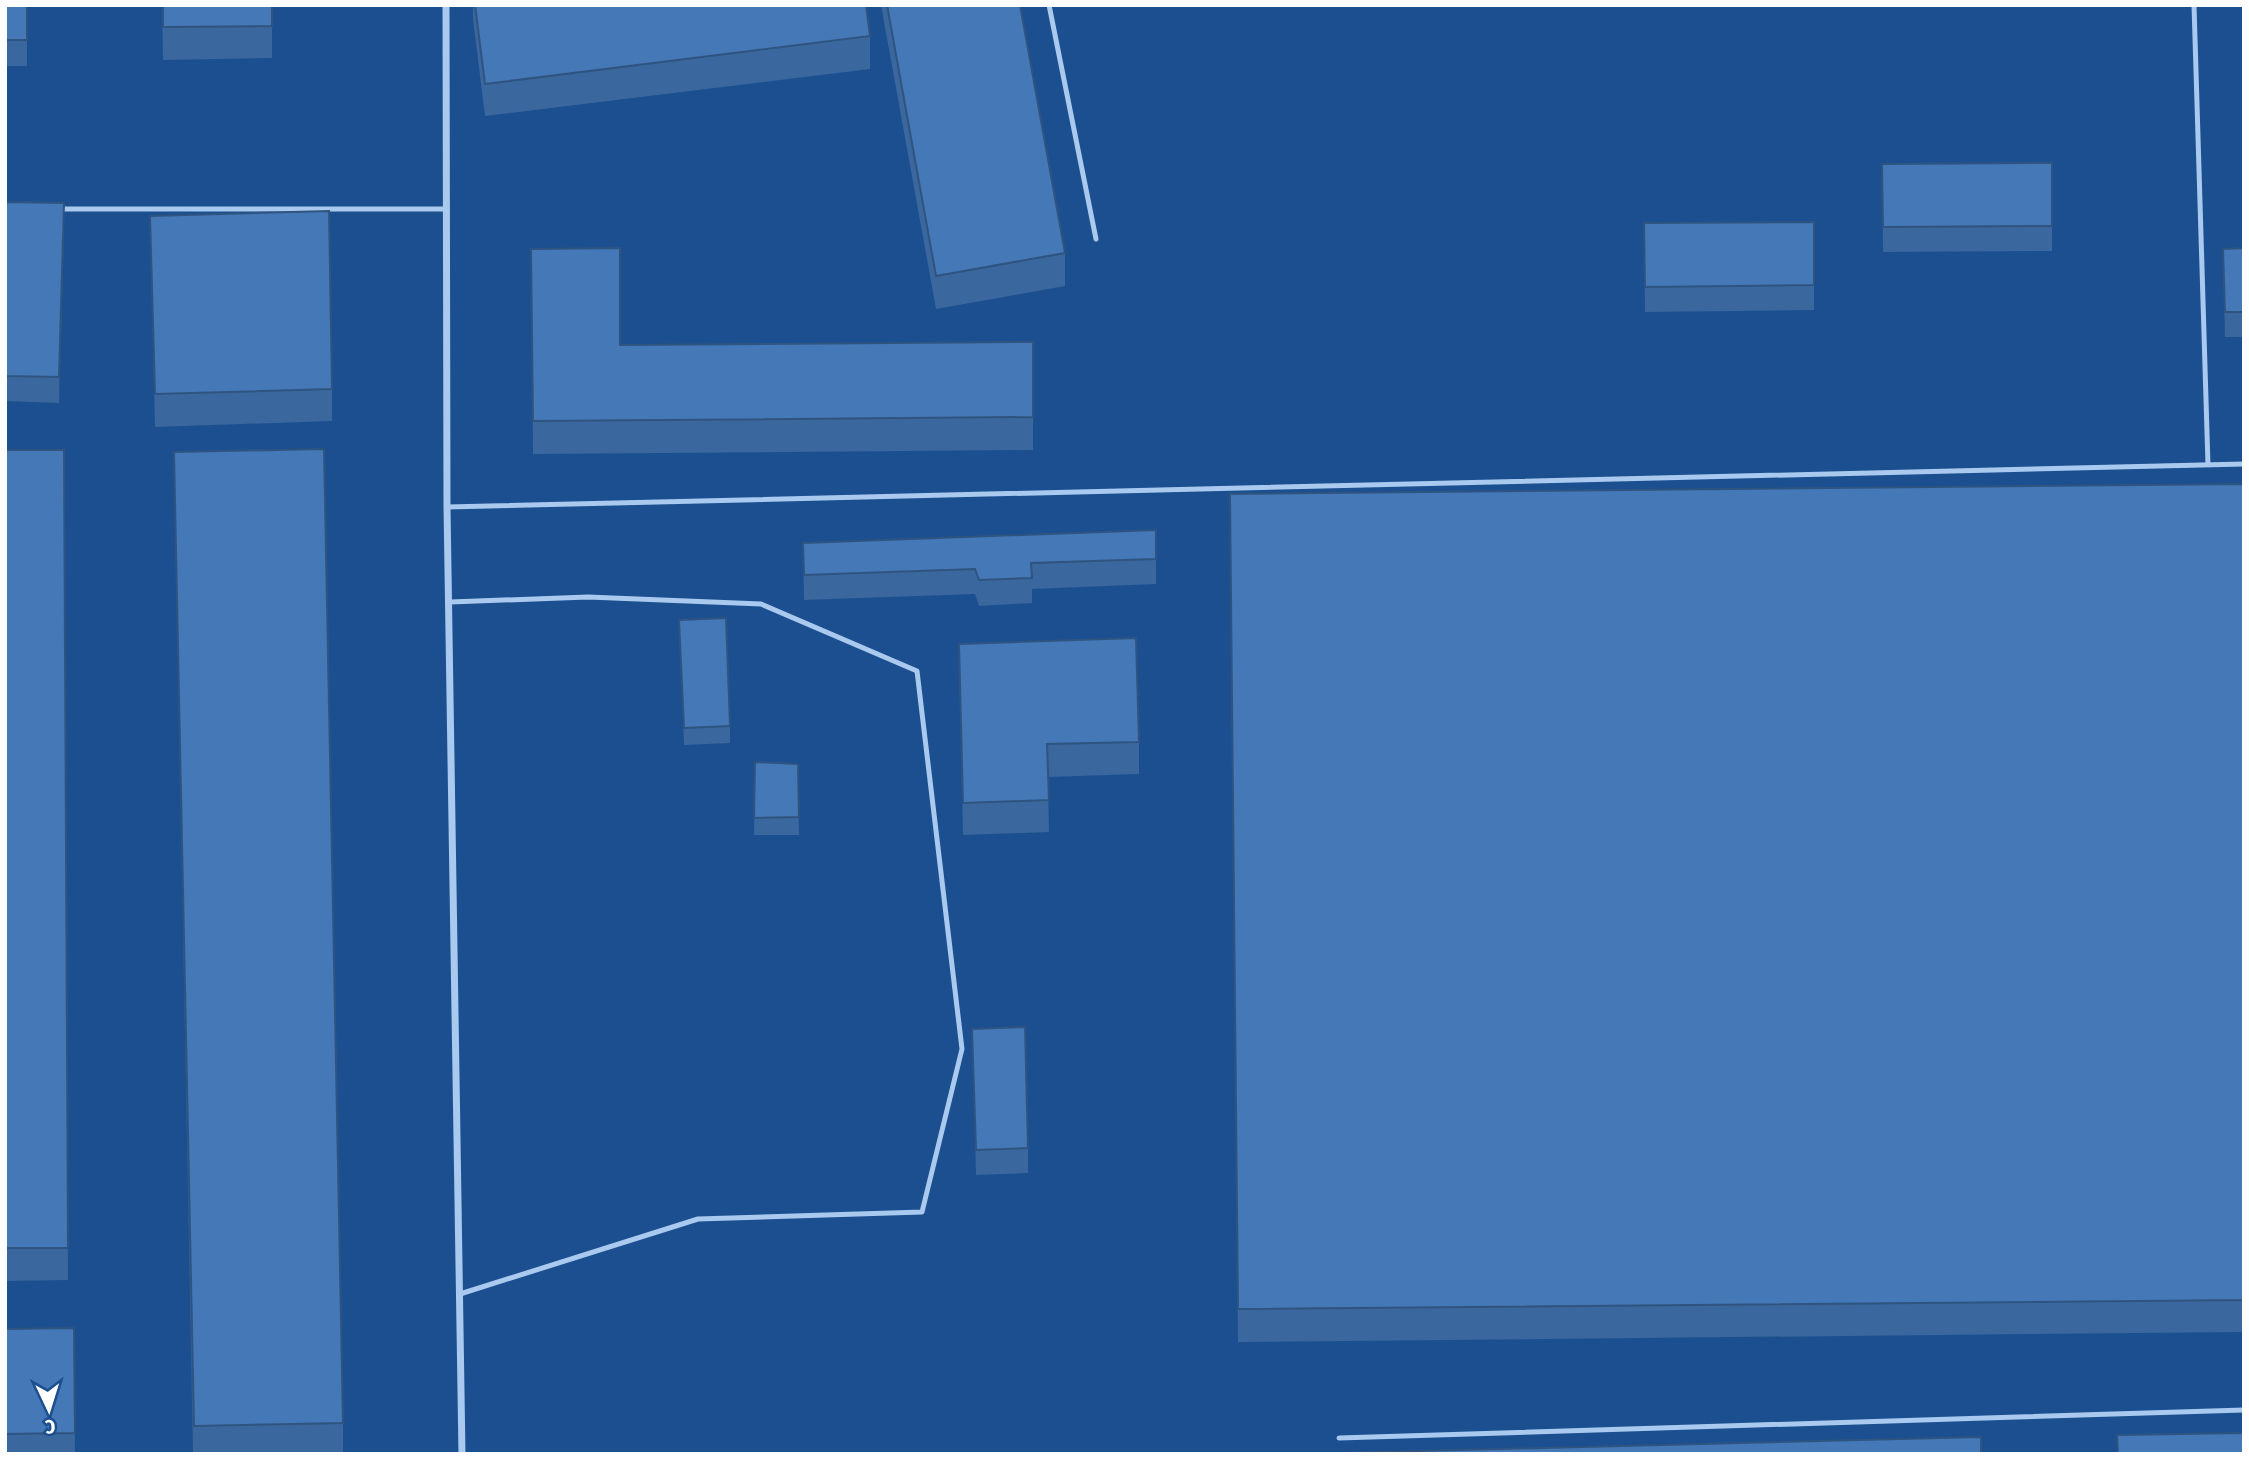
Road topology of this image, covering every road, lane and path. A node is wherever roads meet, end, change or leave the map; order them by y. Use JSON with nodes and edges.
{"nodes":[{"id":1,"x":446,"y":5,"type":"edge"},
{"id":2,"x":1049,"y":5,"type":"edge"},
{"id":3,"x":2194,"y":5,"type":"edge"},
{"id":4,"x":47,"y":209,"type":"edge"},
{"id":5,"x":445,"y":209,"type":"junction"},
{"id":6,"x":1096,"y":239,"type":"dead end"},
{"id":7,"x":2244,"y":464,"type":"edge"},
{"id":8,"x":2208,"y":465,"type":"junction"},
{"id":9,"x":447,"y":507,"type":"junction"},
{"id":10,"x":450,"y":602,"type":"junction"},
{"id":11,"x":460,"y":1294,"type":"junction"},
{"id":12,"x":2244,"y":1410,"type":"edge"},
{"id":13,"x":1339,"y":1438,"type":"dead end"},
{"id":14,"x":463,"y":1454,"type":"edge"}],
"edges":[{"from":1,"to":5,"type":"street"},
{"from":2,"to":6,"type":"lane"},
{"from":3,"to":8,"type":"lane"},
{"from":4,"to":5,"type":"lane"},
{"from":5,"to":9,"type":"street"},
{"from":7,"to":8,"type":"lane"},
{"from":8,"to":9,"type":"lane"},
{"from":9,"to":10,"type":"street"},
{"from":10,"to":11,"type":"street"},
{"from":10,"to":11,"type":"lane"},
{"from":11,"to":14,"type":"street"},
{"from":12,"to":13,"type":"lane"}]}
